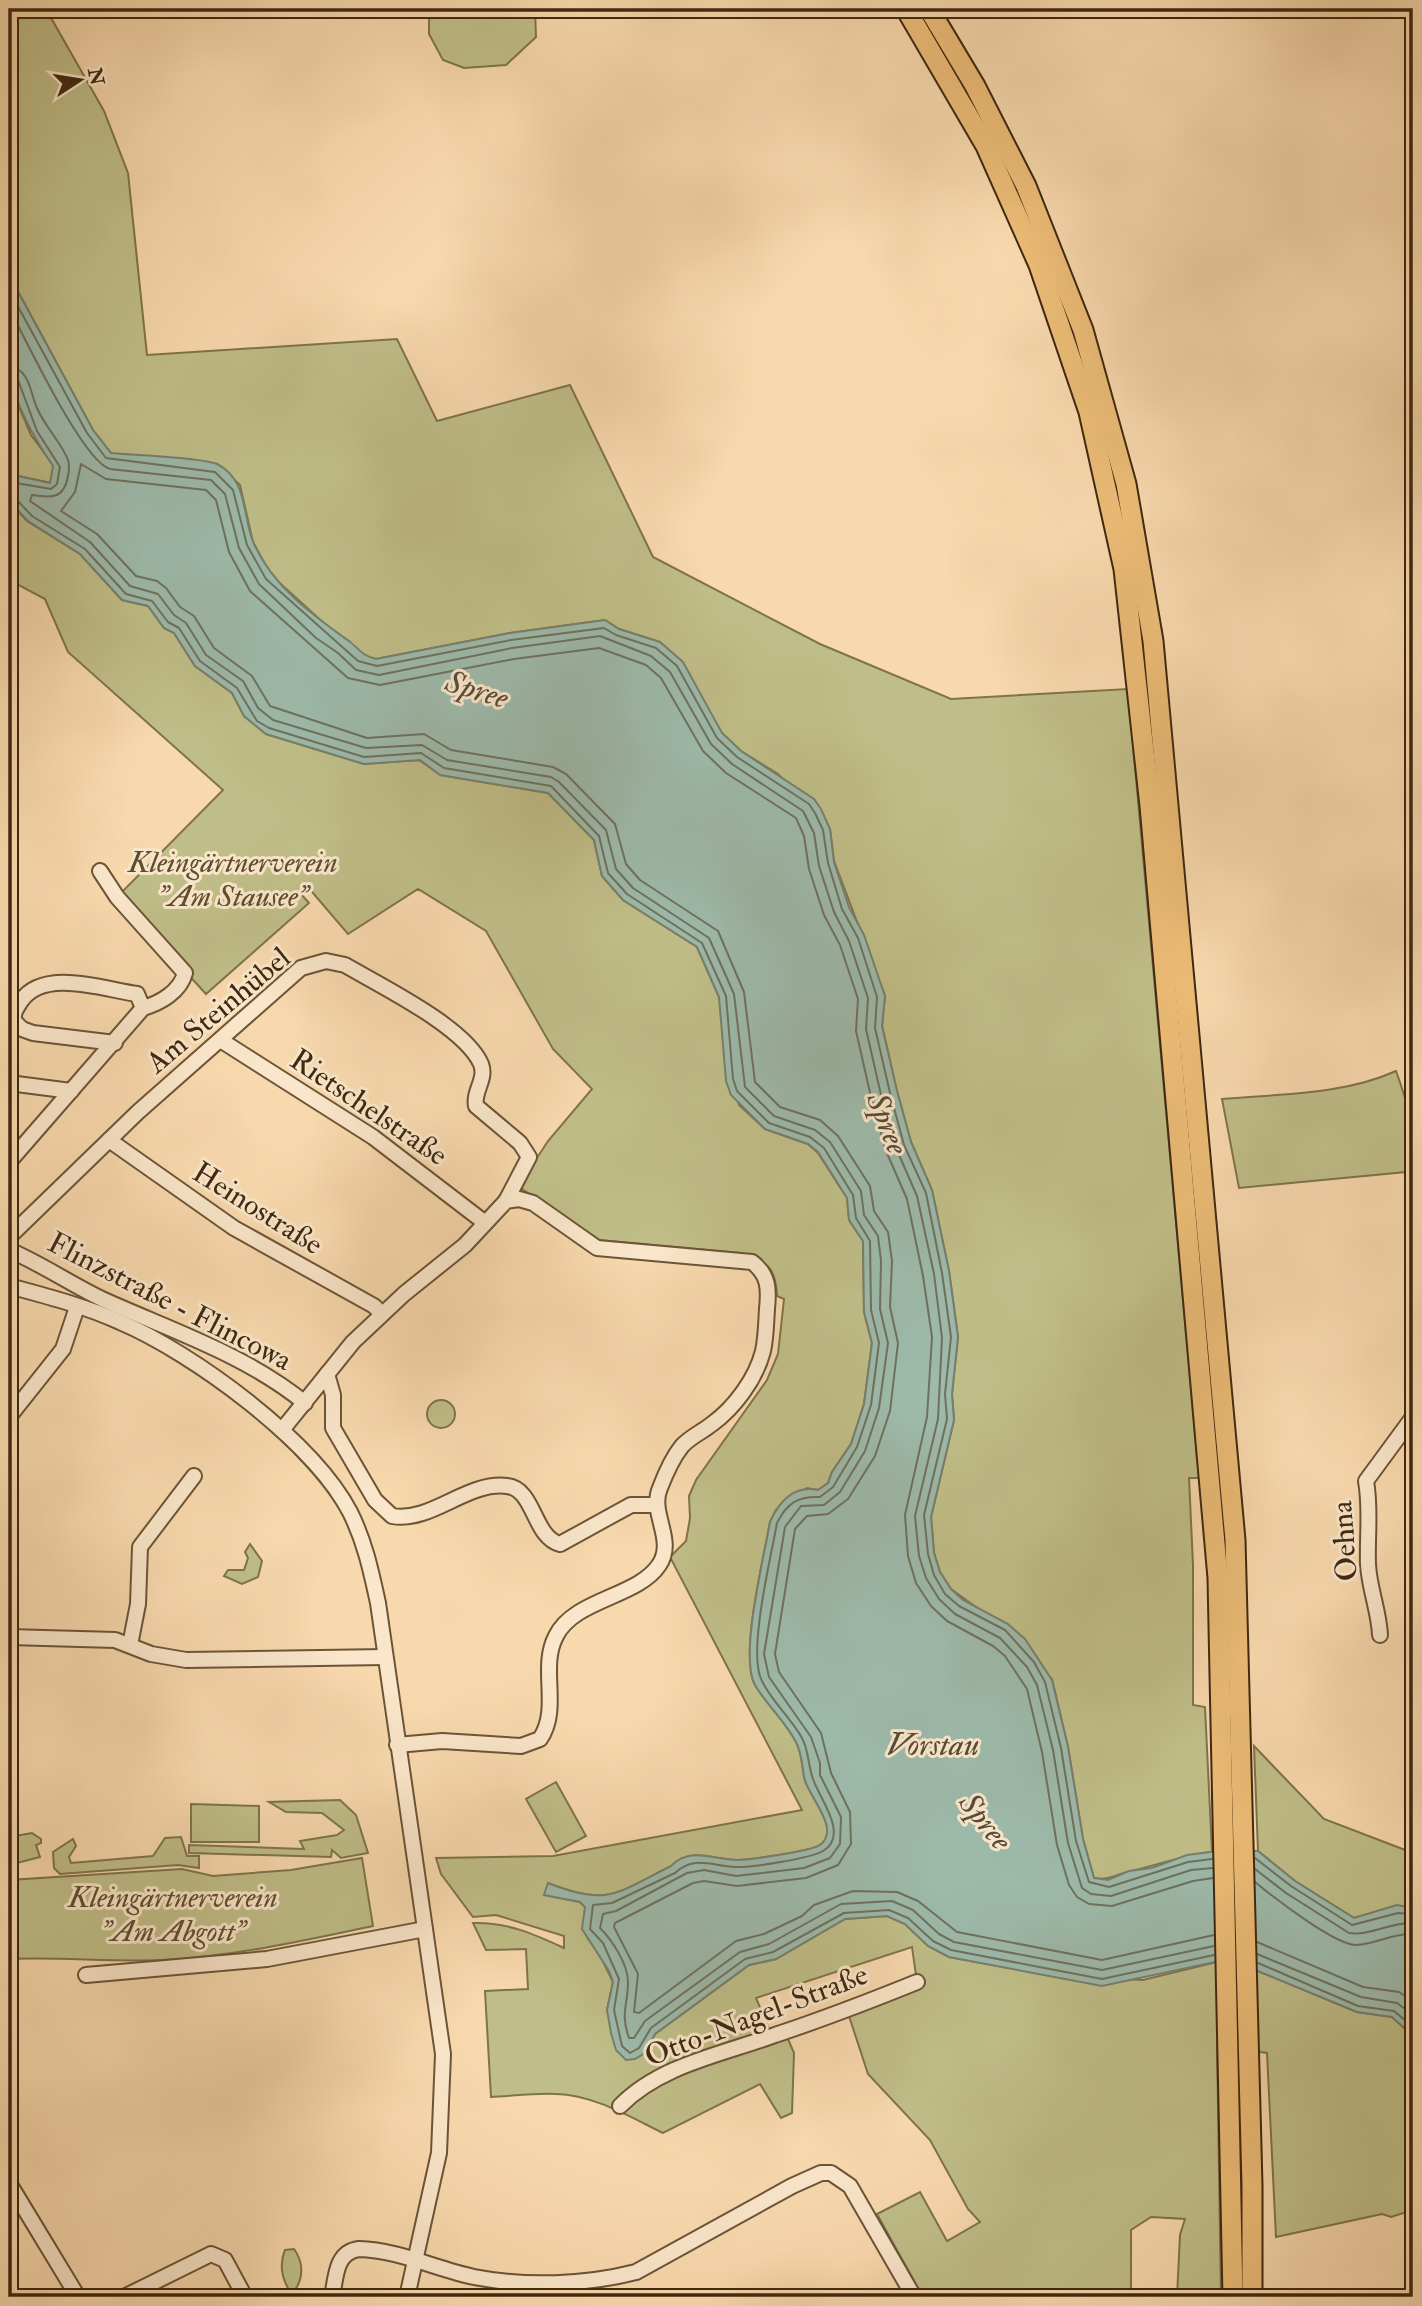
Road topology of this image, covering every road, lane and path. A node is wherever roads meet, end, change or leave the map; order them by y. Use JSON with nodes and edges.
{"nodes":[{"id":1,"x":906,"y":9,"type":"edge"},
{"id":2,"x":929,"y":9,"type":"edge"},
{"id":3,"x":100,"y":871,"type":"dead end"},
{"id":4,"x":143,"y":1008,"type":"junction"},
{"id":5,"x":222,"y":1041,"type":"junction"},
{"id":6,"x":115,"y":1043,"type":"junction"},
{"id":7,"x":9,"y":1083,"type":"edge"},
{"id":8,"x":71,"y":1091,"type":"junction"},
{"id":9,"x":9,"y":1138,"type":"edge"},
{"id":10,"x":109,"y":1140,"type":"junction"},
{"id":11,"x":24,"y":1142,"type":"junction"},
{"id":12,"x":9,"y":1162,"type":"edge"},
{"id":13,"x":1194,"y":1175,"type":"junction"},
{"id":14,"x":506,"y":1201,"type":"junction"},
{"id":15,"x":484,"y":1222,"type":"junction"},
{"id":16,"x":9,"y":1237,"type":"edge"},
{"id":17,"x":9,"y":1250,"type":"edge"},
{"id":18,"x":9,"y":1286,"type":"edge"},
{"id":19,"x":77,"y":1307,"type":"junction"},
{"id":20,"x":382,"y":1314,"type":"junction"},
{"id":21,"x":327,"y":1374,"type":"junction"},
{"id":22,"x":305,"y":1403,"type":"junction"},
{"id":23,"x":9,"y":1417,"type":"edge"},
{"id":24,"x":1413,"y":1417,"type":"edge"},
{"id":25,"x":282,"y":1430,"type":"junction"},
{"id":26,"x":194,"y":1476,"type":"dead end"},
{"id":27,"x":656,"y":1505,"type":"junction"},
{"id":28,"x":1380,"y":1635,"type":"dead end"},
{"id":29,"x":9,"y":1637,"type":"edge"},
{"id":30,"x":130,"y":1645,"type":"junction"},
{"id":31,"x":385,"y":1657,"type":"junction"},
{"id":32,"x":397,"y":1745,"type":"junction"},
{"id":33,"x":425,"y":1929,"type":"junction"},
{"id":34,"x":86,"y":1975,"type":"dead end"},
{"id":35,"x":917,"y":1982,"type":"dead end"},
{"id":36,"x":1239,"y":2029,"type":"junction"},
{"id":37,"x":620,"y":2106,"type":"dead end"},
{"id":38,"x":9,"y":2183,"type":"edge"},
{"id":39,"x":416,"y":2261,"type":"junction"},
{"id":40,"x":535,"y":2290,"type":"edge"},
{"id":41,"x":78,"y":2297,"type":"edge"},
{"id":42,"x":124,"y":2297,"type":"edge"},
{"id":43,"x":245,"y":2297,"type":"edge"},
{"id":44,"x":332,"y":2297,"type":"edge"},
{"id":45,"x":407,"y":2297,"type":"edge"},
{"id":46,"x":914,"y":2297,"type":"edge"},
{"id":47,"x":1234,"y":2297,"type":"edge"},
{"id":48,"x":1252,"y":2297,"type":"edge"}],
"edges":[{"from":1,"to":13,"type":"highway"},
{"from":2,"to":13,"type":"highway"},
{"from":3,"to":4,"type":"street"},
{"from":4,"to":6,"type":"street"},
{"from":4,"to":6,"type":"street"},
{"from":5,"to":10,"type":"street","name":"Am Steinhübel"},
{"from":5,"to":14,"type":"street","name":"Am Steinhübel"},
{"from":5,"to":15,"type":"street","name":"Rietschelstraße"},
{"from":6,"to":8,"type":"street"},
{"from":7,"to":8,"type":"street"},
{"from":8,"to":11,"type":"street"},
{"from":9,"to":11,"type":"street"},
{"from":10,"to":16,"type":"street","name":"Am Steinhübel"},
{"from":10,"to":20,"type":"street","name":"Heinostraße"},
{"from":11,"to":12,"type":"street"},
{"from":13,"to":36,"type":"highway"},
{"from":14,"to":15,"type":"street"},
{"from":14,"to":27,"type":"street"},
{"from":15,"to":20,"type":"street"},
{"from":17,"to":22,"type":"street","name":"Flinzstraße - Flincowa"},
{"from":18,"to":19,"type":"street"},
{"from":19,"to":23,"type":"street"},
{"from":19,"to":25,"type":"street"},
{"from":20,"to":21,"type":"street"},
{"from":21,"to":22,"type":"street"},
{"from":21,"to":27,"type":"street"},
{"from":22,"to":25,"type":"street"},
{"from":24,"to":28,"type":"street","name":"Oehna"},
{"from":25,"to":31,"type":"street"},
{"from":26,"to":30,"type":"street"},
{"from":27,"to":32,"type":"street"},
{"from":29,"to":30,"type":"street"},
{"from":30,"to":31,"type":"street"},
{"from":31,"to":32,"type":"street"},
{"from":32,"to":33,"type":"street"},
{"from":33,"to":34,"type":"street"},
{"from":33,"to":39,"type":"street"},
{"from":35,"to":37,"type":"street","name":"Otto-Nagel-Straße"},
{"from":36,"to":47,"type":"highway"},
{"from":36,"to":48,"type":"highway"},
{"from":38,"to":41,"type":"street"},
{"from":39,"to":40,"type":"street"},
{"from":39,"to":44,"type":"street"},
{"from":39,"to":45,"type":"street"},
{"from":40,"to":46,"type":"street"},
{"from":42,"to":43,"type":"street"}]}
